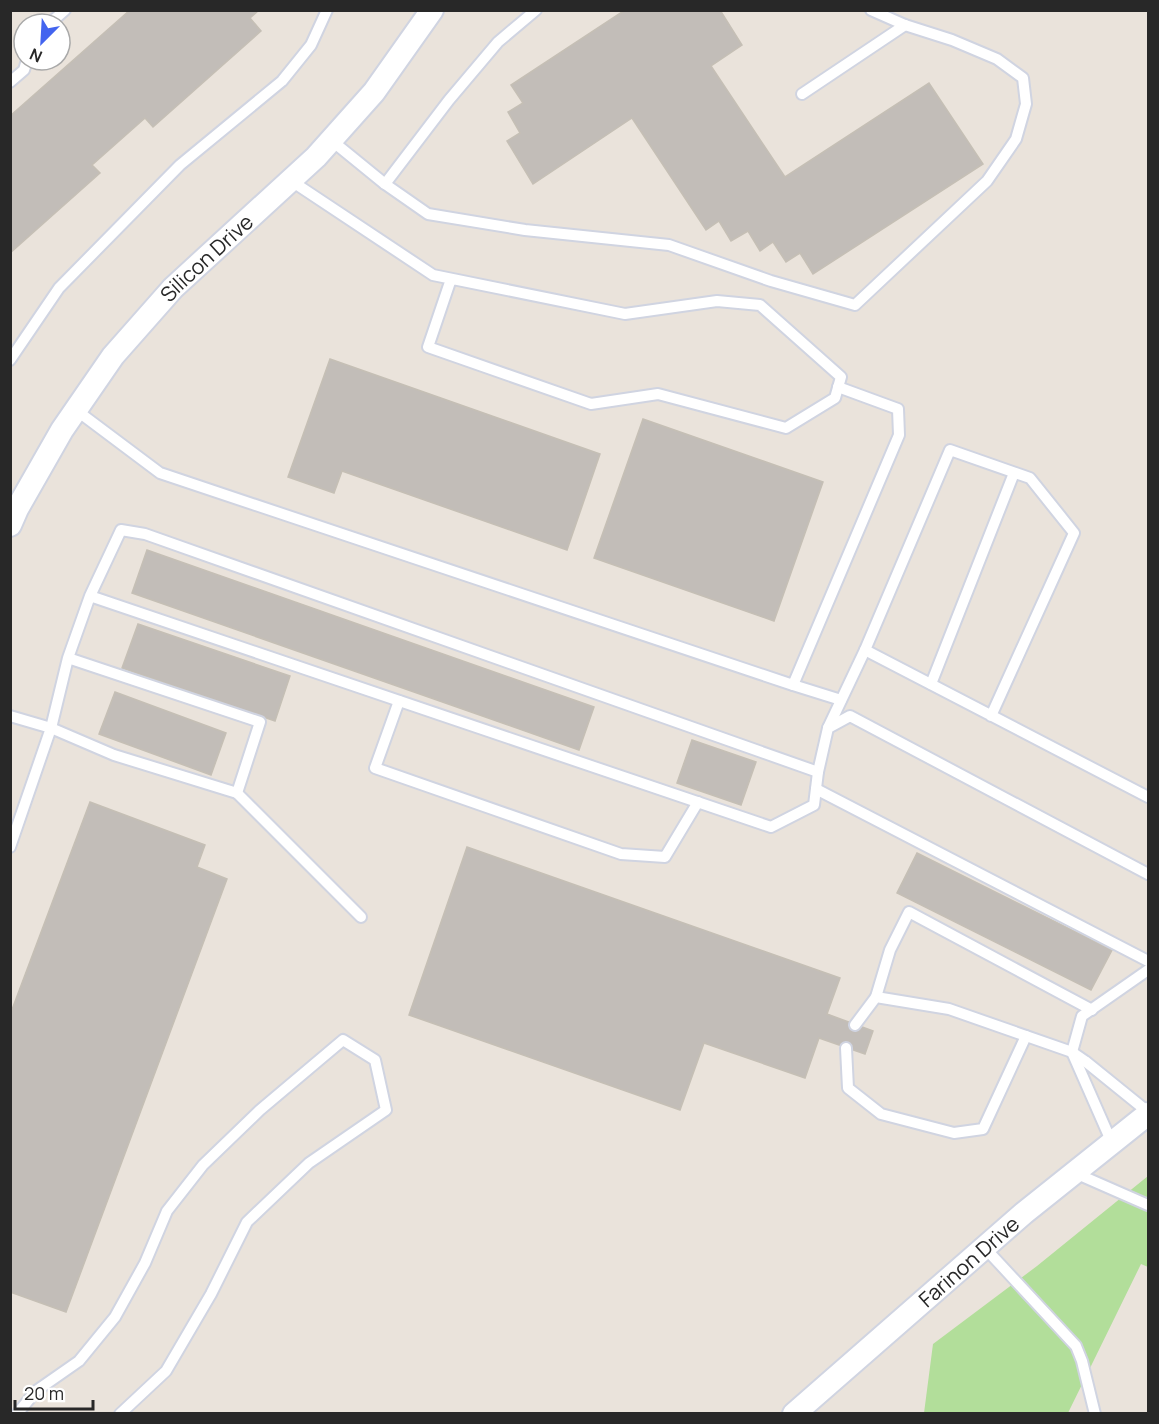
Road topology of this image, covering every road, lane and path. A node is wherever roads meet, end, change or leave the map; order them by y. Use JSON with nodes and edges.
{"nodes":[{"id":1,"x":327,"y":10,"type":"edge"},
{"id":2,"x":432,"y":10,"type":"edge"},
{"id":3,"x":536,"y":10,"type":"edge"},
{"id":4,"x":871,"y":10,"type":"edge"},
{"id":5,"x":905,"y":25,"type":"junction"},
{"id":6,"x":22,"y":72,"type":"edge"},
{"id":7,"x":10,"y":82,"type":"edge"},
{"id":8,"x":802,"y":94,"type":"dead end"},
{"id":9,"x":331,"y":140,"type":"junction"},
{"id":10,"x":290,"y":180,"type":"junction"},
{"id":11,"x":385,"y":184,"type":"junction"},
{"id":12,"x":451,"y":279,"type":"junction"},
{"id":13,"x":10,"y":360,"type":"edge"},
{"id":14,"x":838,"y":387,"type":"junction"},
{"id":15,"x":76,"y":410,"type":"junction"},
{"id":16,"x":1014,"y":473,"type":"junction"},
{"id":17,"x":10,"y":525,"type":"edge"},
{"id":18,"x":90,"y":596,"type":"junction"},
{"id":19,"x":865,"y":650,"type":"junction"},
{"id":20,"x":68,"y":658,"type":"junction"},
{"id":21,"x":931,"y":684,"type":"junction"},
{"id":22,"x":794,"y":685,"type":"junction"},
{"id":23,"x":841,"y":700,"type":"junction"},
{"id":24,"x":399,"y":701,"type":"junction"},
{"id":25,"x":991,"y":716,"type":"junction"},
{"id":26,"x":10,"y":717,"type":"edge"},
{"id":27,"x":51,"y":728,"type":"junction"},
{"id":28,"x":828,"y":728,"type":"junction"},
{"id":29,"x":818,"y":772,"type":"junction"},
{"id":30,"x":816,"y":789,"type":"junction"},
{"id":31,"x":237,"y":793,"type":"junction"},
{"id":32,"x":1149,"y":797,"type":"edge"},
{"id":33,"x":698,"y":802,"type":"junction"},
{"id":34,"x":10,"y":847,"type":"edge"},
{"id":35,"x":1149,"y":874,"type":"edge"},
{"id":36,"x":361,"y":917,"type":"dead end"},
{"id":37,"x":1149,"y":961,"type":"edge"},
{"id":38,"x":1149,"y":970,"type":"edge"},
{"id":39,"x":876,"y":998,"type":"junction"},
{"id":40,"x":1092,"y":1010,"type":"junction"},
{"id":41,"x":855,"y":1025,"type":"dead end"},
{"id":42,"x":1026,"y":1036,"type":"junction"},
{"id":43,"x":846,"y":1048,"type":"dead end"},
{"id":44,"x":1072,"y":1052,"type":"junction"},
{"id":45,"x":1149,"y":1113,"type":"edge"},
{"id":46,"x":1112,"y":1143,"type":"junction"},
{"id":47,"x":1075,"y":1173,"type":"junction"},
{"id":48,"x":1149,"y":1205,"type":"edge"},
{"id":49,"x":985,"y":1248,"type":"junction"},
{"id":50,"x":17,"y":1413,"type":"edge"},
{"id":51,"x":120,"y":1413,"type":"edge"},
{"id":52,"x":795,"y":1413,"type":"edge"},
{"id":53,"x":1095,"y":1413,"type":"edge"}],
"edges":[{"from":1,"to":13,"type":"lane"},
{"from":2,"to":9,"type":"street","name":"Silicon Drive"},
{"from":3,"to":11,"type":"lane"},
{"from":4,"to":5,"type":"lane"},
{"from":5,"to":8,"type":"lane"},
{"from":5,"to":11,"type":"lane"},
{"from":6,"to":7,"type":"lane"},
{"from":9,"to":10,"type":"street","name":"Silicon Drive"},
{"from":9,"to":11,"type":"lane"},
{"from":10,"to":12,"type":"lane"},
{"from":10,"to":15,"type":"street","name":"Silicon Drive"},
{"from":12,"to":14,"type":"lane"},
{"from":12,"to":14,"type":"lane"},
{"from":14,"to":22,"type":"lane"},
{"from":15,"to":17,"type":"street","name":"Silicon Drive"},
{"from":15,"to":22,"type":"lane"},
{"from":16,"to":19,"type":"lane"},
{"from":16,"to":21,"type":"lane"},
{"from":16,"to":25,"type":"lane"},
{"from":18,"to":20,"type":"lane"},
{"from":18,"to":24,"type":"lane"},
{"from":18,"to":29,"type":"lane"},
{"from":19,"to":21,"type":"lane"},
{"from":19,"to":23,"type":"lane"},
{"from":20,"to":27,"type":"lane"},
{"from":20,"to":31,"type":"lane"},
{"from":21,"to":25,"type":"lane"},
{"from":22,"to":23,"type":"lane"},
{"from":23,"to":28,"type":"lane"},
{"from":24,"to":33,"type":"lane"},
{"from":24,"to":33,"type":"lane"},
{"from":25,"to":32,"type":"lane"},
{"from":26,"to":27,"type":"lane"},
{"from":27,"to":31,"type":"lane"},
{"from":27,"to":34,"type":"lane"},
{"from":28,"to":29,"type":"lane"},
{"from":28,"to":35,"type":"lane"},
{"from":29,"to":30,"type":"lane"},
{"from":30,"to":33,"type":"lane"},
{"from":30,"to":37,"type":"lane"},
{"from":31,"to":36,"type":"lane"},
{"from":38,"to":40,"type":"lane"},
{"from":39,"to":40,"type":"lane"},
{"from":39,"to":41,"type":"lane"},
{"from":39,"to":42,"type":"lane"},
{"from":40,"to":44,"type":"lane"},
{"from":42,"to":43,"type":"lane"},
{"from":42,"to":44,"type":"lane"},
{"from":44,"to":45,"type":"lane"},
{"from":44,"to":46,"type":"lane"},
{"from":45,"to":46,"type":"street","name":"Farinon Drive"},
{"from":46,"to":47,"type":"street","name":"Farinon Drive"},
{"from":47,"to":48,"type":"lane"},
{"from":47,"to":49,"type":"street","name":"Farinon Drive"},
{"from":49,"to":52,"type":"street","name":"Farinon Drive"},
{"from":49,"to":53,"type":"lane"},
{"from":50,"to":51,"type":"lane"}]}
